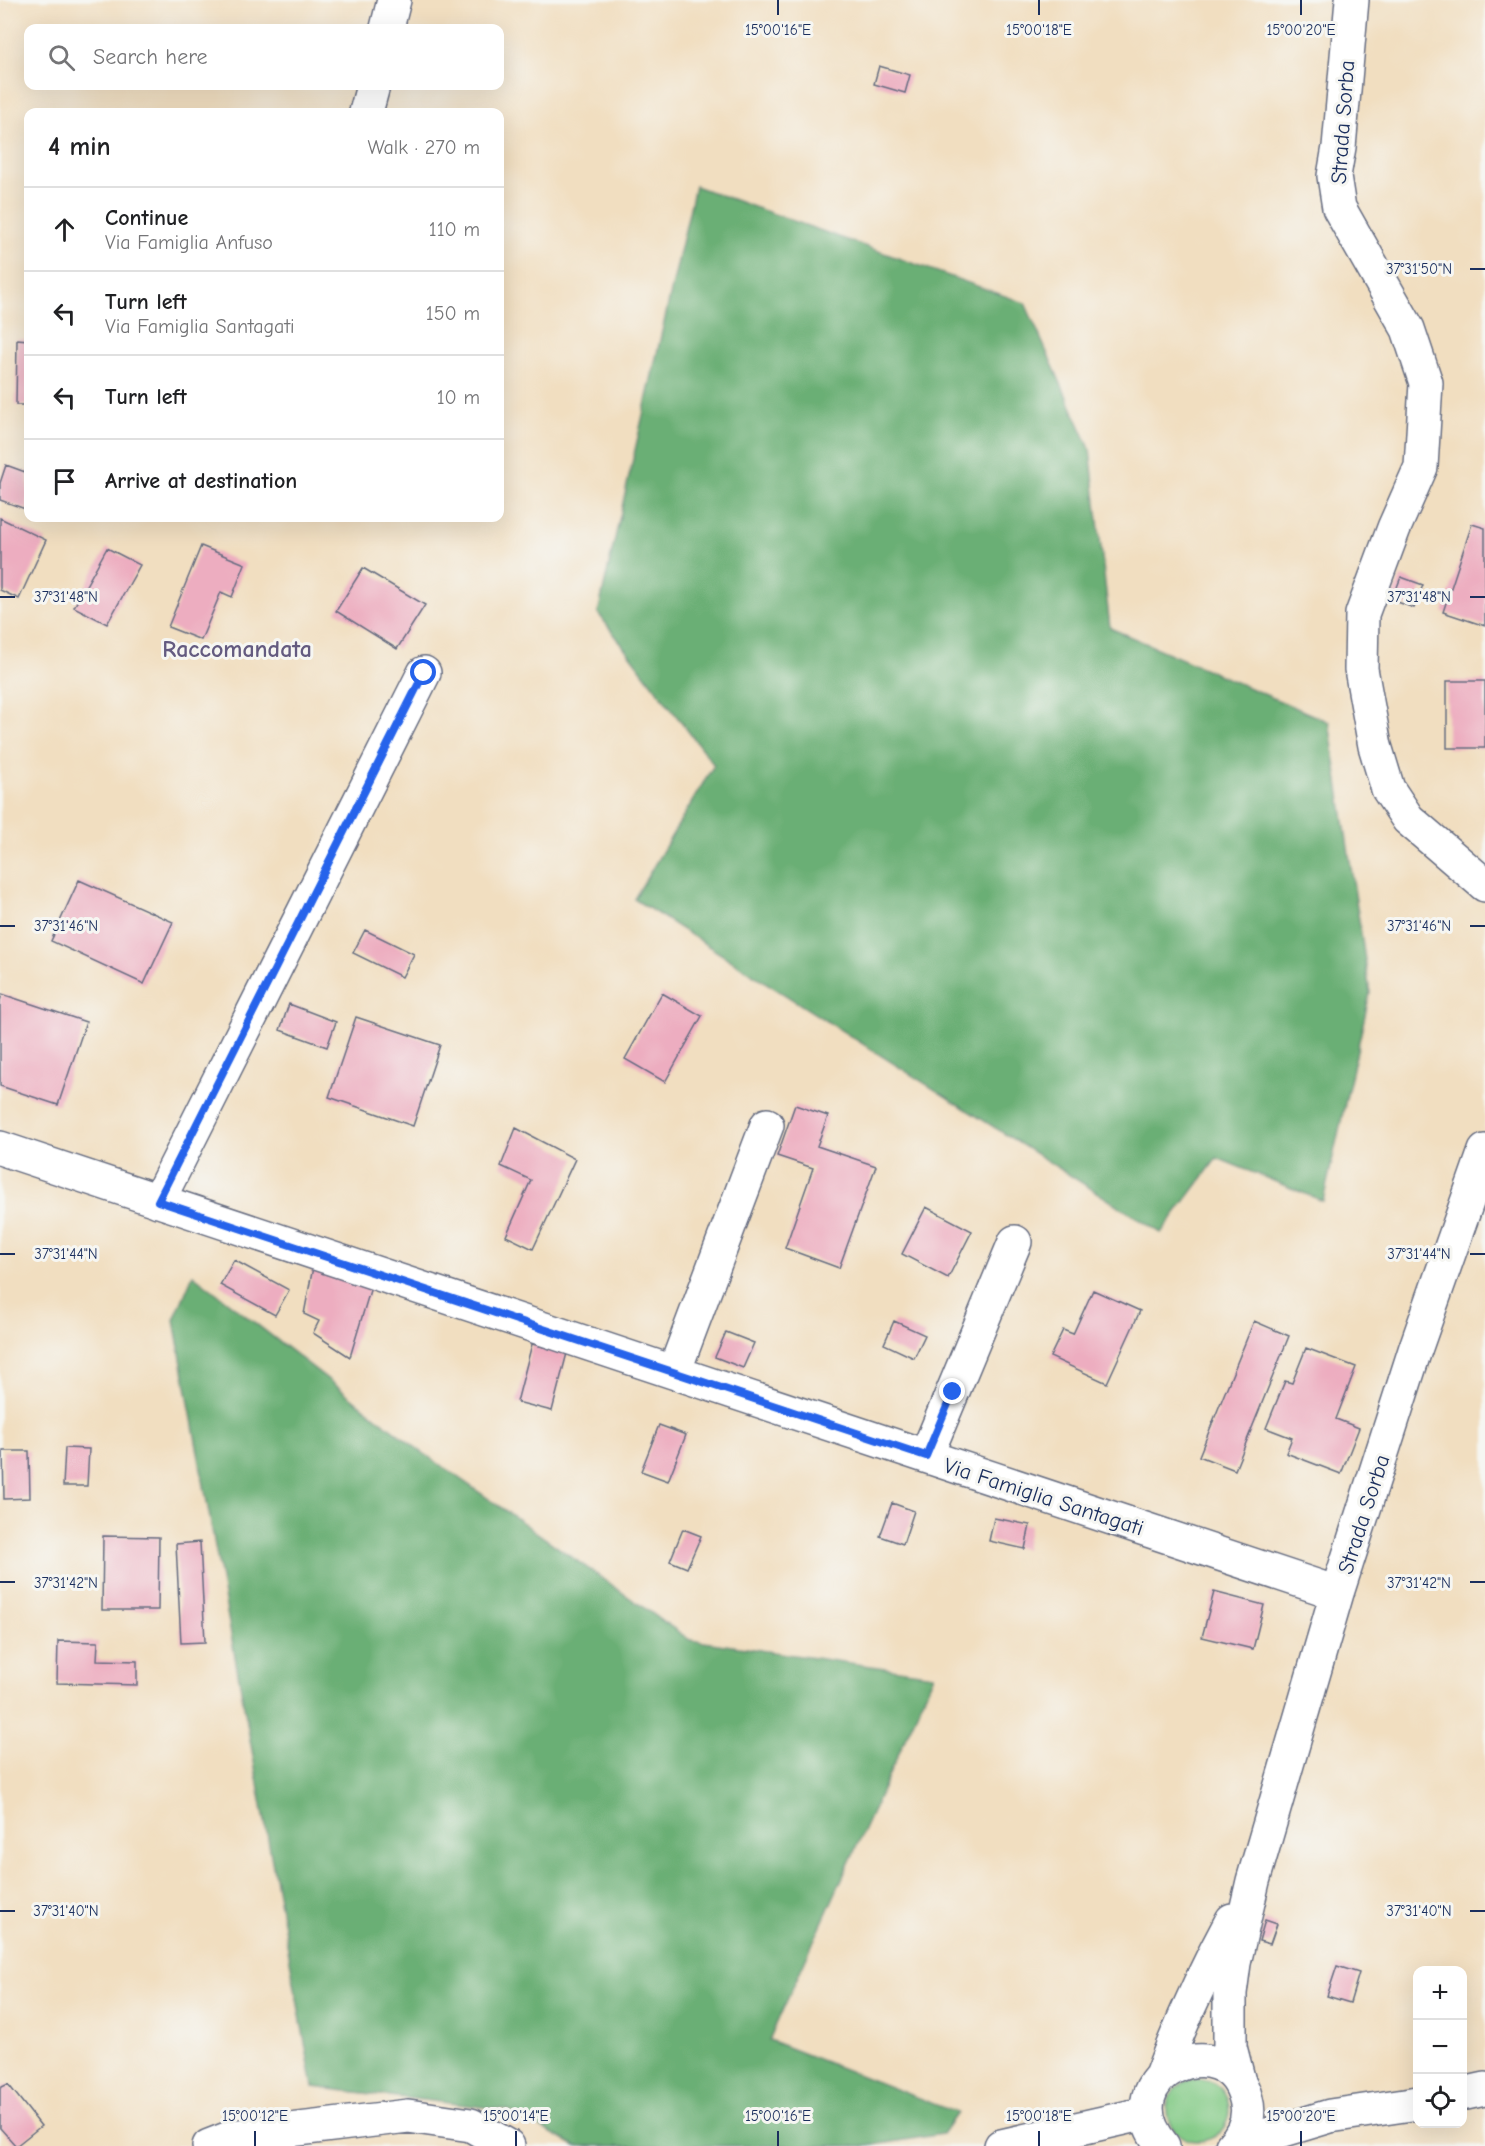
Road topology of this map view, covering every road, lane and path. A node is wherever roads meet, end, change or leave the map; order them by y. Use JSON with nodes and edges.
{"nodes":[{"id":1,"x":394,"y":0,"type":"edge"},
{"id":2,"x":1352,"y":0,"type":"edge"},
{"id":3,"x":388,"y":24,"type":"edge"},
{"id":4,"x":372,"y":90,"type":"edge"},
{"id":5,"x":367,"y":108,"type":"edge"},
{"id":6,"x":424,"y":673,"type":"dead end"},
{"id":7,"x":1485,"y":885,"type":"edge"},
{"id":8,"x":767,"y":1125,"type":"dead end"},
{"id":9,"x":0,"y":1148,"type":"edge"},
{"id":10,"x":1485,"y":1151,"type":"edge"},
{"id":11,"x":158,"y":1201,"type":"junction"},
{"id":12,"x":1015,"y":1242,"type":"dead end"},
{"id":13,"x":674,"y":1372,"type":"junction"},
{"id":14,"x":926,"y":1456,"type":"junction"},
{"id":15,"x":1337,"y":1593,"type":"junction"},
{"id":16,"x":1253,"y":1881,"type":"junction"},
{"id":17,"x":1161,"y":2076,"type":"junction"},
{"id":18,"x":1242,"y":2087,"type":"junction"},
{"id":19,"x":1485,"y":2089,"type":"edge"},
{"id":20,"x":1467,"y":2093,"type":"edge"},
{"id":21,"x":1413,"y":2104,"type":"edge"},
{"id":22,"x":1330,"y":2116,"type":"junction"},
{"id":23,"x":1152,"y":2132,"type":"edge"},
{"id":24,"x":1233,"y":2145,"type":"edge"},
{"id":25,"x":209,"y":2146,"type":"edge"},
{"id":26,"x":508,"y":2146,"type":"edge"},
{"id":27,"x":1000,"y":2146,"type":"edge"}],
"edges":[{"from":1,"to":3,"type":"street"},
{"from":2,"to":7,"type":"street","name":"Strada Sorba"},
{"from":4,"to":5,"type":"street"},
{"from":6,"to":11,"type":"street"},
{"from":8,"to":13,"type":"street"},
{"from":9,"to":11,"type":"street","name":"Via Famiglia Santagati"},
{"from":10,"to":15,"type":"street","name":"Strada Sorba"},
{"from":11,"to":13,"type":"street","name":"Via Famiglia Santagati"},
{"from":12,"to":14,"type":"street"},
{"from":13,"to":14,"type":"street","name":"Via Famiglia Santagati"},
{"from":14,"to":15,"type":"street","name":"Via Famiglia Santagati"},
{"from":15,"to":16,"type":"street","name":"Strada Sorba"},
{"from":16,"to":17,"type":"street"},
{"from":16,"to":18,"type":"street"},
{"from":17,"to":18,"type":"street"},
{"from":17,"to":23,"type":"street"},
{"from":18,"to":22,"type":"street"},
{"from":18,"to":24,"type":"street"},
{"from":19,"to":20,"type":"street"},
{"from":21,"to":22,"type":"street"},
{"from":22,"to":24,"type":"street"},
{"from":23,"to":27,"type":"street"},
{"from":25,"to":26,"type":"street"}]}
